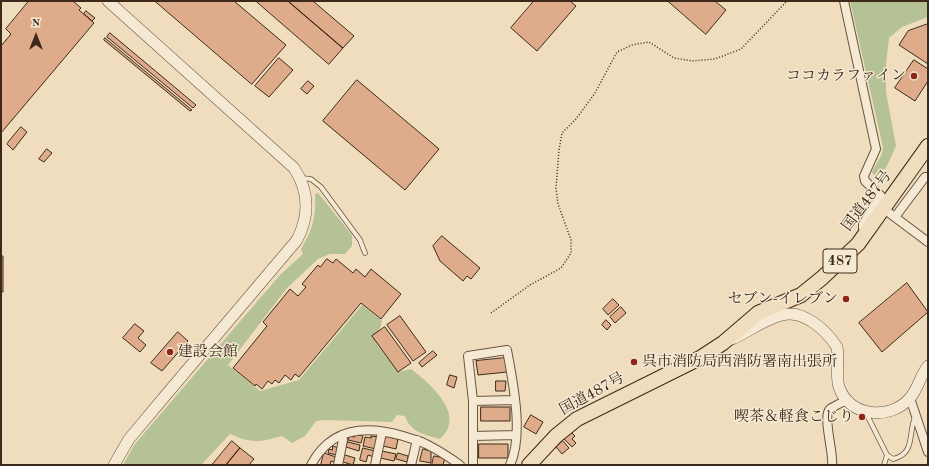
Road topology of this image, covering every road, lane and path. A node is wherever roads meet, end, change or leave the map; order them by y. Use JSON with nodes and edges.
{"nodes":[{"id":1,"x":108,"y":1,"type":"edge"},
{"id":2,"x":787,"y":1,"type":"edge"},
{"id":3,"x":844,"y":1,"type":"edge"},
{"id":4,"x":928,"y":146,"type":"edge"},
{"id":5,"x":928,"y":177,"type":"edge"},
{"id":6,"x":301,"y":178,"type":"junction"},
{"id":7,"x":889,"y":213,"type":"junction"},
{"id":8,"x":867,"y":232,"type":"junction"},
{"id":9,"x":928,"y":242,"type":"edge"},
{"id":10,"x":365,"y":254,"type":"dead end"},
{"id":11,"x":491,"y":313,"type":"dead end"},
{"id":12,"x":722,"y":344,"type":"junction"},
{"id":13,"x":928,"y":366,"type":"edge"},
{"id":14,"x":910,"y":398,"type":"junction"},
{"id":15,"x":515,"y":400,"type":"junction"},
{"id":16,"x":846,"y":400,"type":"junction"},
{"id":17,"x":473,"y":401,"type":"junction"},
{"id":18,"x":866,"y":412,"type":"junction"},
{"id":19,"x":916,"y":415,"type":"junction"},
{"id":20,"x":382,"y":432,"type":"junction"},
{"id":21,"x":342,"y":435,"type":"junction"},
{"id":22,"x":473,"y":436,"type":"junction"},
{"id":23,"x":516,"y":436,"type":"junction"},
{"id":24,"x":417,"y":440,"type":"junction"},
{"id":25,"x":928,"y":452,"type":"edge"},
{"id":26,"x":887,"y":456,"type":"junction"},
{"id":27,"x":450,"y":462,"type":"edge"},
{"id":28,"x":114,"y":465,"type":"edge"},
{"id":29,"x":311,"y":465,"type":"edge"},
{"id":30,"x":338,"y":465,"type":"edge"},
{"id":31,"x":375,"y":465,"type":"edge"},
{"id":32,"x":411,"y":465,"type":"edge"},
{"id":33,"x":460,"y":465,"type":"edge"},
{"id":34,"x":473,"y":465,"type":"edge"},
{"id":35,"x":510,"y":465,"type":"edge"},
{"id":36,"x":529,"y":465,"type":"edge"},
{"id":37,"x":832,"y":465,"type":"edge"},
{"id":38,"x":884,"y":465,"type":"edge"}],
"edges":[{"from":1,"to":6,"type":"street"},
{"from":2,"to":11,"type":"path"},
{"from":3,"to":8,"type":"street"},
{"from":4,"to":7,"type":"highway","name":"国道487号","number":"487"},
{"from":5,"to":7,"type":"street"},
{"from":6,"to":10,"type":"lane"},
{"from":6,"to":28,"type":"street"},
{"from":7,"to":8,"type":"highway","name":"国道487号","number":"487"},
{"from":7,"to":9,"type":"street"},
{"from":8,"to":12,"type":"highway","name":"国道487号","number":"487"},
{"from":12,"to":16,"type":"street"},
{"from":12,"to":36,"type":"highway","name":"国道487号","number":"487"},
{"from":13,"to":14,"type":"street"},
{"from":14,"to":18,"type":"street"},
{"from":14,"to":19,"type":"street"},
{"from":15,"to":17,"type":"street"},
{"from":15,"to":17,"type":"street"},
{"from":15,"to":23,"type":"street"},
{"from":16,"to":18,"type":"street"},
{"from":16,"to":37,"type":"street"},
{"from":17,"to":22,"type":"street"},
{"from":18,"to":26,"type":"lane"},
{"from":19,"to":25,"type":"street"},
{"from":19,"to":26,"type":"lane"},
{"from":20,"to":21,"type":"street"},
{"from":20,"to":24,"type":"street"},
{"from":20,"to":31,"type":"street"},
{"from":21,"to":29,"type":"street"},
{"from":21,"to":30,"type":"street"},
{"from":22,"to":23,"type":"street"},
{"from":22,"to":34,"type":"street"},
{"from":23,"to":35,"type":"street"},
{"from":24,"to":27,"type":"street"},
{"from":24,"to":32,"type":"street"},
{"from":26,"to":38,"type":"lane"},
{"from":27,"to":33,"type":"street"}]}
